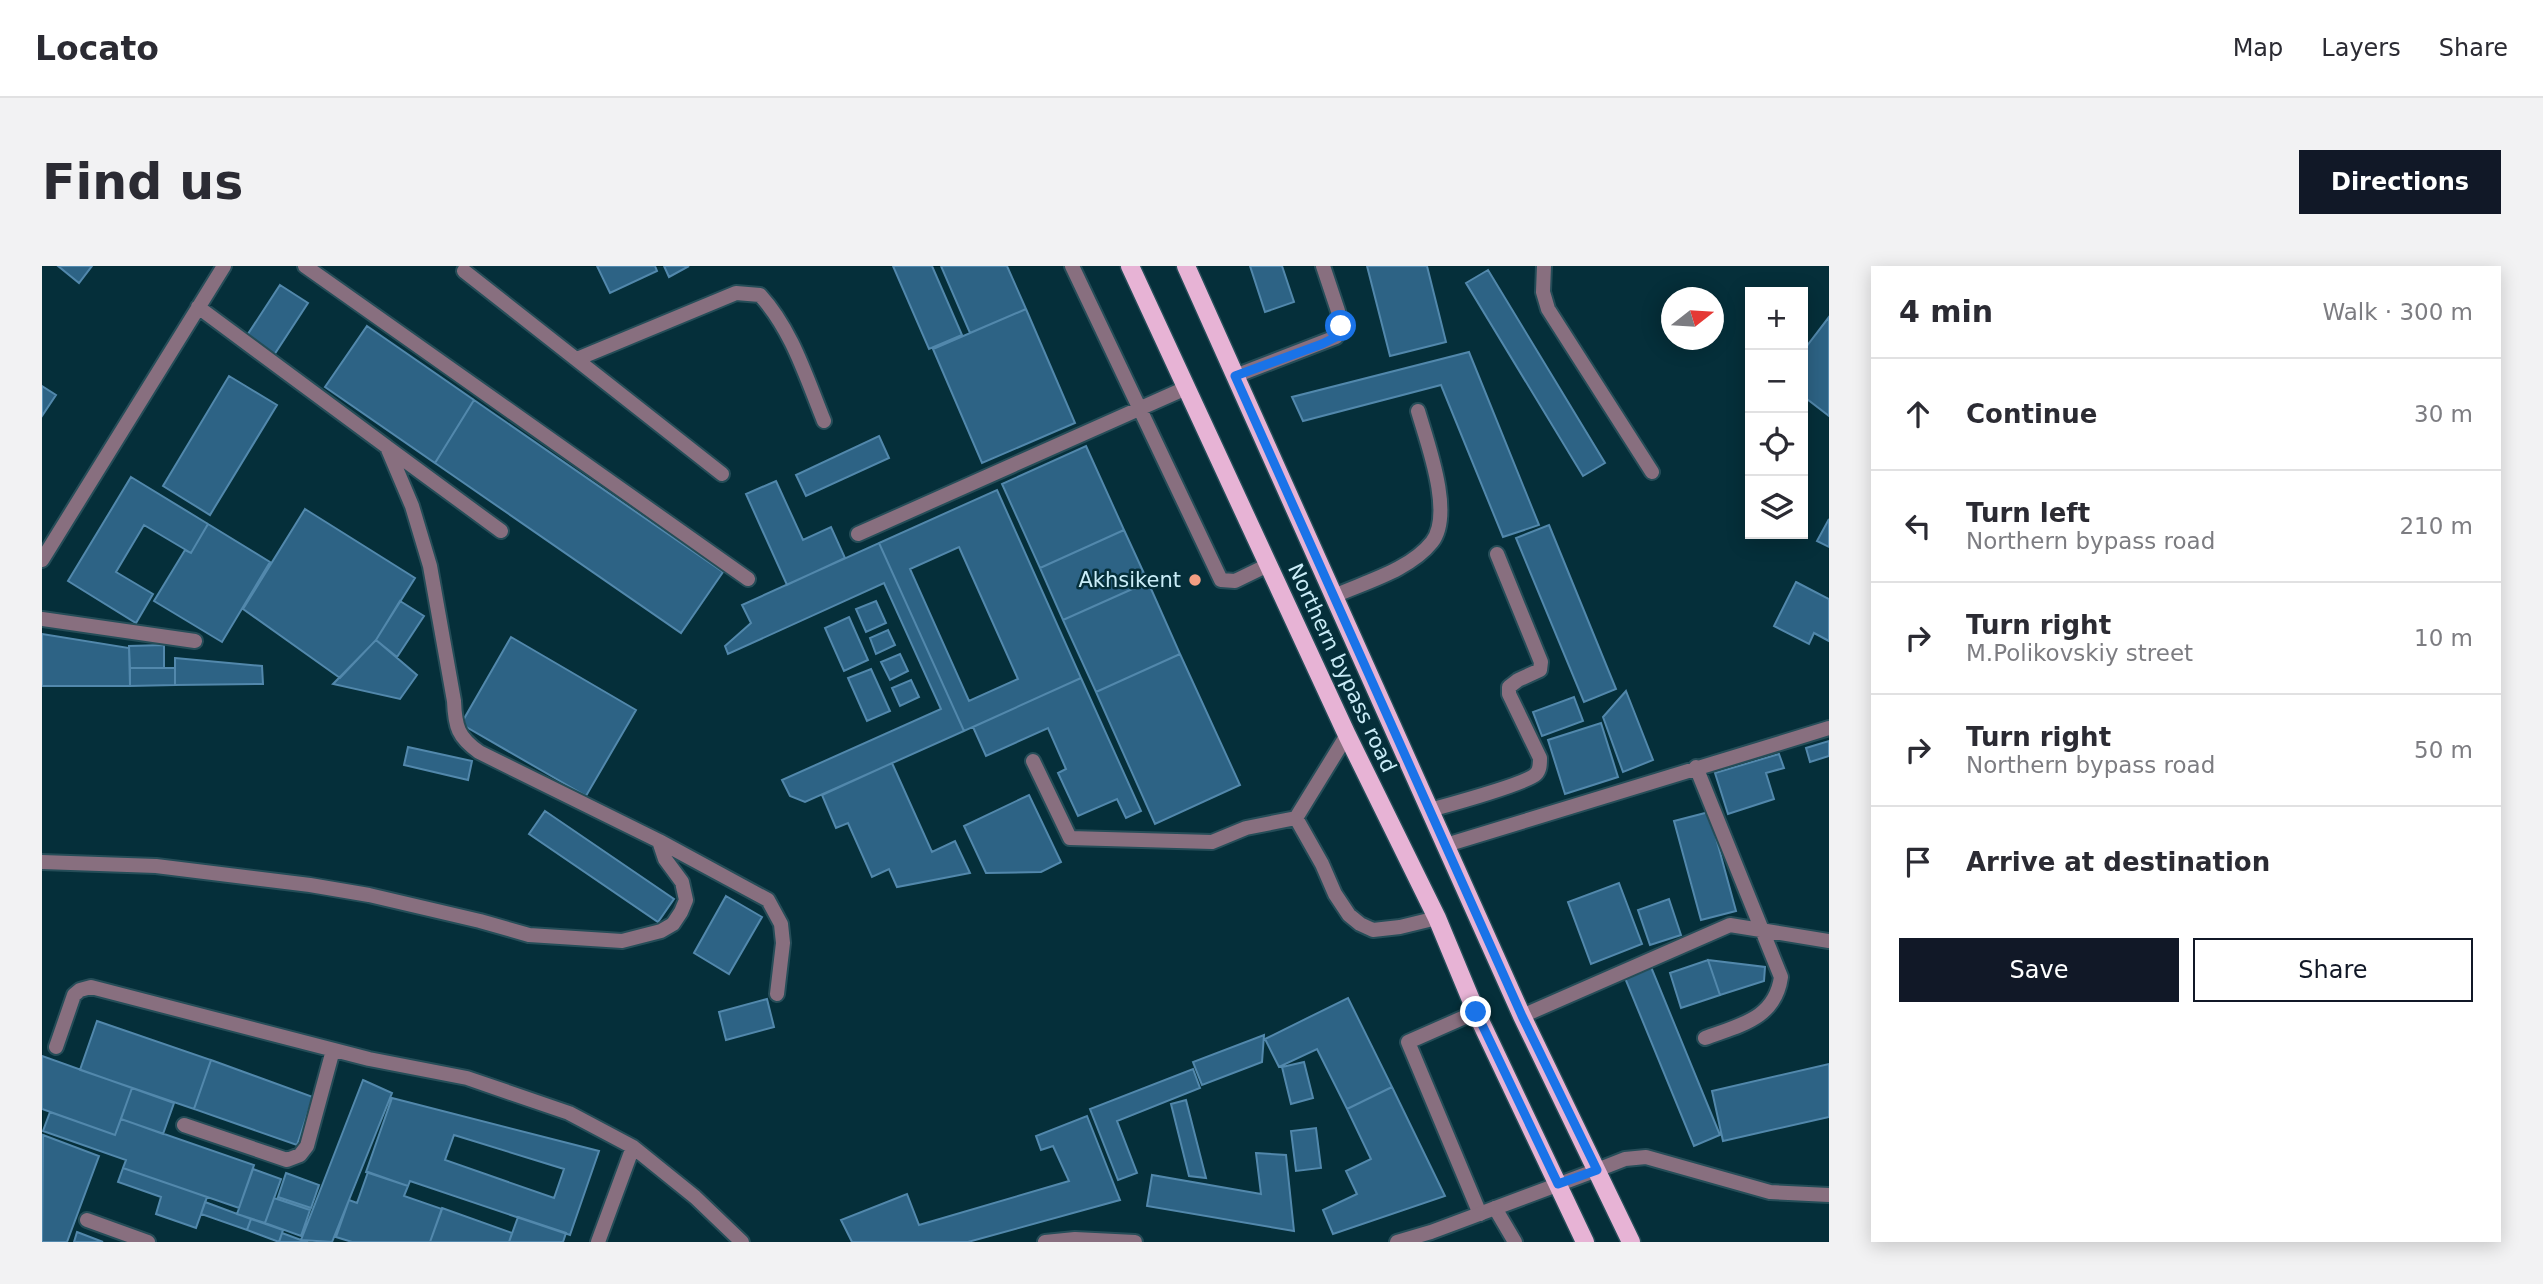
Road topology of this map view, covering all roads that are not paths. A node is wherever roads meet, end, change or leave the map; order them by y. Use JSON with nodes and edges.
{"nodes":[{"id":1,"x":224,"y":266,"type":"edge"},
{"id":2,"x":305,"y":266,"type":"edge"},
{"id":3,"x":1130,"y":266,"type":"edge"},
{"id":4,"x":1186,"y":266,"type":"edge"},
{"id":5,"x":1323,"y":266,"type":"edge"},
{"id":6,"x":1544,"y":266,"type":"edge"},
{"id":7,"x":463,"y":268,"type":"edge"},
{"id":8,"x":1077,"y":268,"type":"edge"},
{"id":9,"x":198,"y":307,"type":"junction"},
{"id":10,"x":577,"y":359,"type":"junction"},
{"id":11,"x":1235,"y":376,"type":"junction"},
{"id":12,"x":1186,"y":388,"type":"junction"},
{"id":13,"x":1141,"y":409,"type":"junction"},
{"id":14,"x":1418,"y":411,"type":"dead end"},
{"id":15,"x":824,"y":421,"type":"dead end"},
{"id":16,"x":387,"y":447,"type":"junction"},
{"id":17,"x":1651,"y":472,"type":"dead end"},
{"id":18,"x":722,"y":474,"type":"dead end"},
{"id":19,"x":500,"y":531,"type":"dead end"},
{"id":20,"x":858,"y":534,"type":"dead end"},
{"id":21,"x":1497,"y":554,"type":"dead end"},
{"id":22,"x":42,"y":560,"type":"edge"},
{"id":23,"x":1268,"y":565,"type":"junction"},
{"id":24,"x":748,"y":579,"type":"dead end"},
{"id":25,"x":1334,"y":596,"type":"junction"},
{"id":26,"x":42,"y":619,"type":"edge"},
{"id":27,"x":195,"y":641,"type":"dead end"},
{"id":28,"x":1829,"y":727,"type":"edge"},
{"id":29,"x":1347,"y":735,"type":"junction"},
{"id":30,"x":1033,"y":761,"type":"dead end"},
{"id":31,"x":1696,"y":767,"type":"junction"},
{"id":32,"x":1430,"y":810,"type":"junction"},
{"id":33,"x":1296,"y":818,"type":"junction"},
{"id":34,"x":659,"y":841,"type":"junction"},
{"id":35,"x":1446,"y":845,"type":"junction"},
{"id":36,"x":42,"y":862,"type":"edge"},
{"id":37,"x":1437,"y":918,"type":"junction"},
{"id":38,"x":1763,"y":931,"type":"junction"},
{"id":39,"x":1829,"y":941,"type":"edge"},
{"id":40,"x":777,"y":994,"type":"dead end"},
{"id":41,"x":1476,"y":1012,"type":"junction"},
{"id":42,"x":1522,"y":1016,"type":"junction"},
{"id":43,"x":1705,"y":1038,"type":"dead end"},
{"id":44,"x":56,"y":1047,"type":"dead end"},
{"id":45,"x":333,"y":1050,"type":"junction"},
{"id":46,"x":184,"y":1125,"type":"dead end"},
{"id":47,"x":633,"y":1147,"type":"junction"},
{"id":48,"x":1597,"y":1170,"type":"junction"},
{"id":49,"x":1558,"y":1184,"type":"junction"},
{"id":50,"x":1829,"y":1195,"type":"edge"},
{"id":51,"x":1495,"y":1208,"type":"junction"},
{"id":52,"x":1480,"y":1213,"type":"junction"},
{"id":53,"x":87,"y":1220,"type":"dead end"},
{"id":54,"x":148,"y":1242,"type":"edge"},
{"id":55,"x":598,"y":1242,"type":"edge"},
{"id":56,"x":742,"y":1242,"type":"edge"},
{"id":57,"x":1045,"y":1242,"type":"edge"},
{"id":58,"x":1135,"y":1242,"type":"edge"},
{"id":59,"x":1397,"y":1242,"type":"edge"},
{"id":60,"x":1515,"y":1242,"type":"edge"},
{"id":61,"x":1585,"y":1242,"type":"edge"},
{"id":62,"x":1631,"y":1242,"type":"edge"}],
"edges":[{"from":1,"to":9,"type":"street"},
{"from":2,"to":24,"type":"street"},
{"from":3,"to":12,"type":"main road","name":"Northern bypass road"},
{"from":4,"to":11,"type":"main road","name":"Northern bypass road"},
{"from":5,"to":11,"type":"street"},
{"from":6,"to":17,"type":"street"},
{"from":7,"to":10,"type":"street"},
{"from":8,"to":13,"type":"street"},
{"from":9,"to":16,"type":"street"},
{"from":9,"to":22,"type":"street"},
{"from":10,"to":15,"type":"street"},
{"from":10,"to":18,"type":"street"},
{"from":11,"to":25,"type":"main road","name":"Northern bypass road"},
{"from":12,"to":13,"type":"street"},
{"from":12,"to":23,"type":"main road","name":"Northern bypass road"},
{"from":13,"to":20,"type":"street"},
{"from":13,"to":23,"type":"street"},
{"from":14,"to":25,"type":"street"},
{"from":16,"to":19,"type":"street"},
{"from":16,"to":34,"type":"street"},
{"from":21,"to":32,"type":"street"},
{"from":23,"to":29,"type":"main road","name":"Northern bypass road"},
{"from":25,"to":32,"type":"main road","name":"Northern bypass road"},
{"from":26,"to":27,"type":"street"},
{"from":28,"to":31,"type":"street"},
{"from":29,"to":33,"type":"street"},
{"from":29,"to":37,"type":"main road","name":"Northern bypass road"},
{"from":30,"to":33,"type":"street"},
{"from":31,"to":35,"type":"street"},
{"from":31,"to":38,"type":"street"},
{"from":32,"to":35,"type":"main road","name":"Northern bypass road"},
{"from":33,"to":37,"type":"street"},
{"from":34,"to":36,"type":"street"},
{"from":34,"to":40,"type":"street"},
{"from":35,"to":42,"type":"main road","name":"Northern bypass road"},
{"from":37,"to":41,"type":"main road","name":"Northern bypass road"},
{"from":38,"to":39,"type":"street"},
{"from":38,"to":42,"type":"street"},
{"from":38,"to":43,"type":"street"},
{"from":41,"to":49,"type":"main road","name":"Northern bypass road"},
{"from":41,"to":52,"type":"street"},
{"from":42,"to":48,"type":"main road","name":"Northern bypass road"},
{"from":44,"to":45,"type":"street"},
{"from":45,"to":46,"type":"street"},
{"from":45,"to":47,"type":"street"},
{"from":47,"to":55,"type":"street"},
{"from":47,"to":56,"type":"street"},
{"from":48,"to":49,"type":"street"},
{"from":48,"to":50,"type":"street"},
{"from":48,"to":62,"type":"main road","name":"Northern bypass road"},
{"from":49,"to":51,"type":"street"},
{"from":49,"to":61,"type":"main road","name":"Northern bypass road"},
{"from":51,"to":52,"type":"street"},
{"from":51,"to":60,"type":"street"},
{"from":52,"to":59,"type":"street"},
{"from":53,"to":54,"type":"street"},
{"from":57,"to":58,"type":"street"}]}
